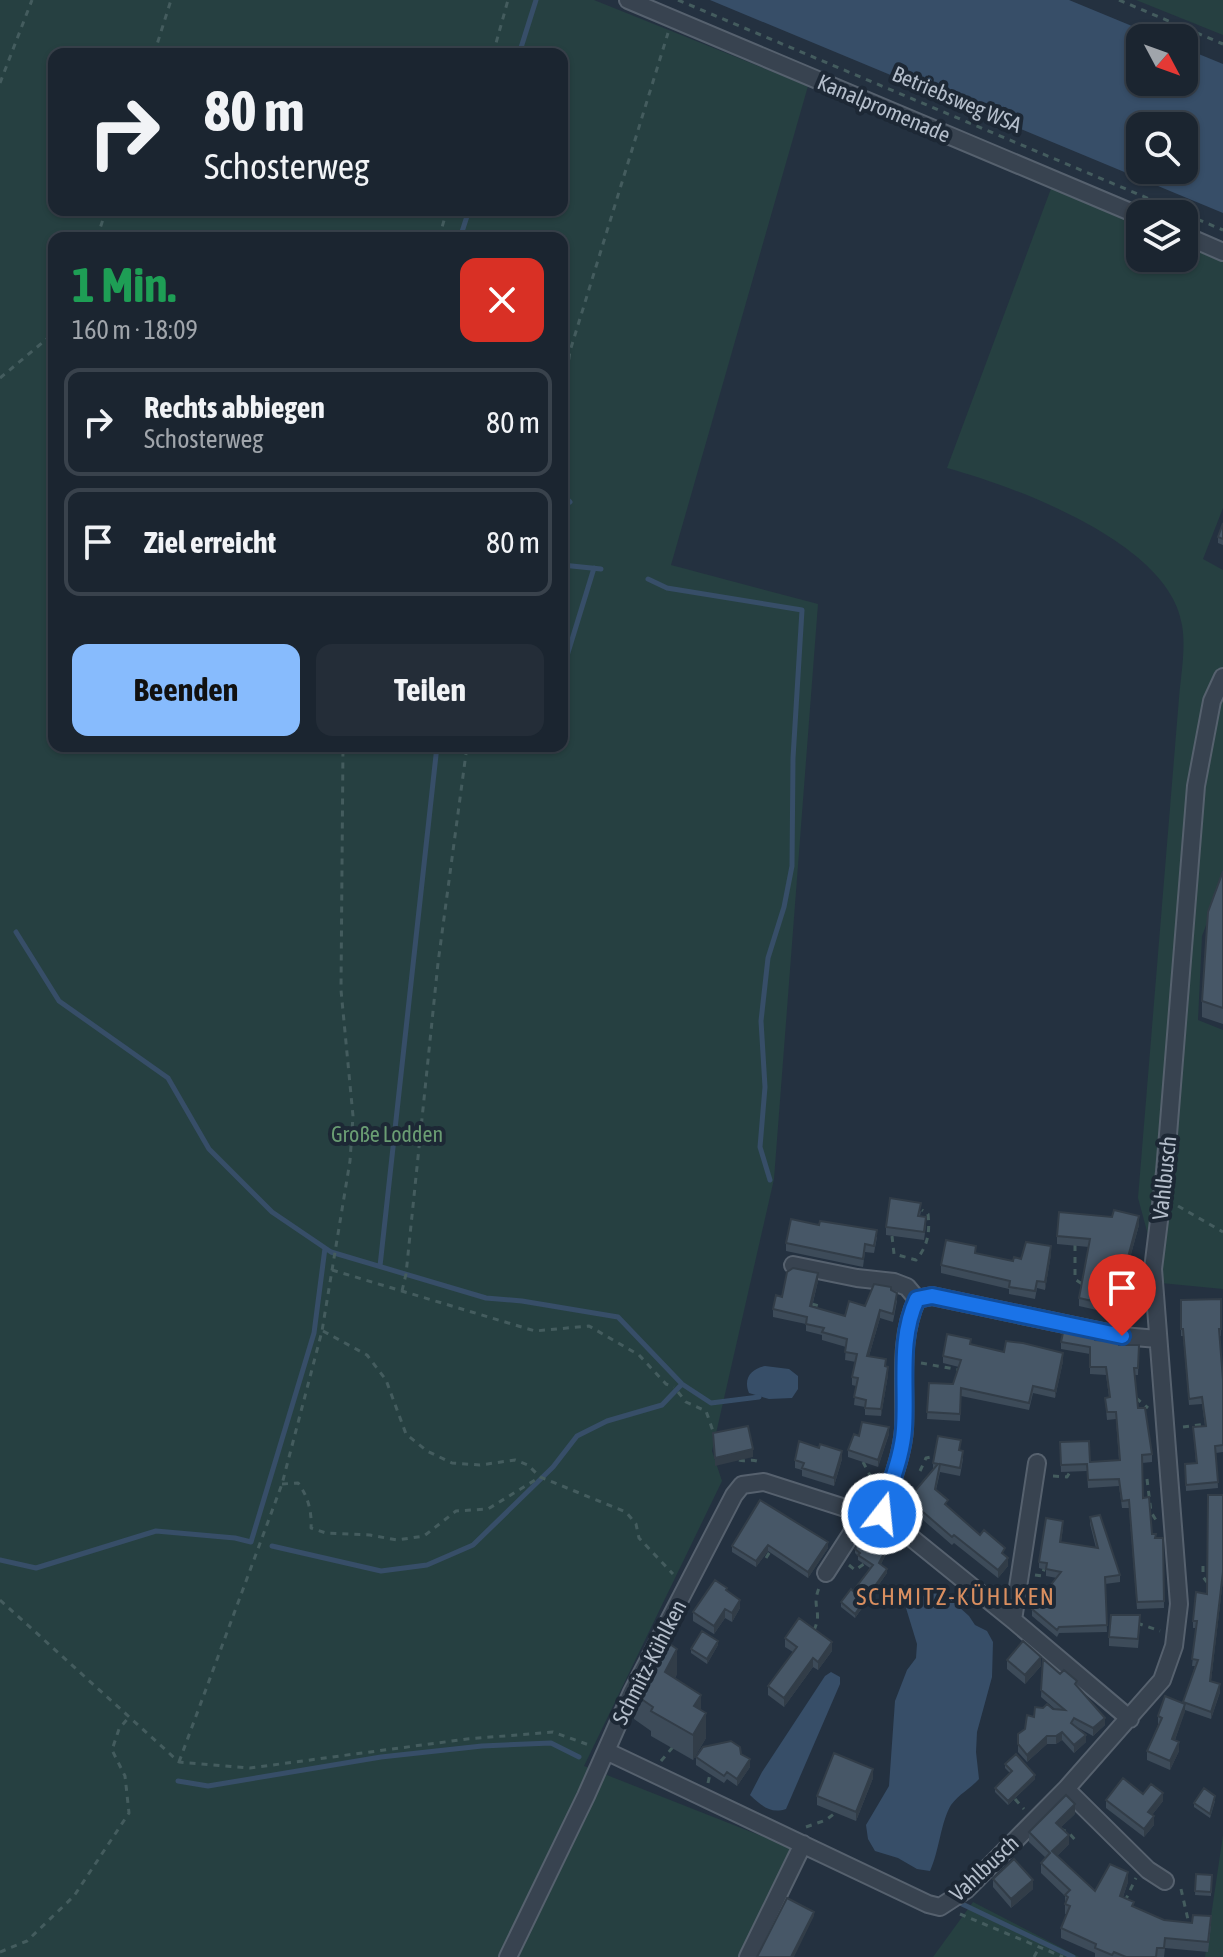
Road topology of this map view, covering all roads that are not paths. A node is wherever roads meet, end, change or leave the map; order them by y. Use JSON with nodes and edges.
{"nodes":[{"id":1,"x":628,"y":0,"type":"edge"},
{"id":2,"x":1126,"y":210,"type":"edge"},
{"id":3,"x":1198,"y":241,"type":"edge"},
{"id":4,"x":1223,"y":252,"type":"edge"},
{"id":5,"x":1223,"y":677,"type":"edge"},
{"id":6,"x":793,"y":1265,"type":"edge"},
{"id":7,"x":917,"y":1299,"type":"junction"},
{"id":8,"x":1158,"y":1339,"type":"junction"},
{"id":9,"x":1036,"y":1469,"type":"road end"},
{"id":10,"x":864,"y":1514,"type":"junction"},
{"id":11,"x":882,"y":1514,"type":"junction"},
{"id":12,"x":824,"y":1578,"type":"road end"},
{"id":13,"x":1013,"y":1620,"type":"junction"},
{"id":14,"x":1130,"y":1719,"type":"junction"},
{"id":15,"x":606,"y":1751,"type":"junction"},
{"id":16,"x":1066,"y":1789,"type":"junction"},
{"id":17,"x":803,"y":1844,"type":"junction"},
{"id":18,"x":1172,"y":1883,"type":"road end"},
{"id":19,"x":508,"y":1957,"type":"edge"},
{"id":20,"x":748,"y":1957,"type":"edge"}],
"edges":[{"from":1,"to":2,"type":"street","name":"Kanalpromenade"},
{"from":3,"to":4,"type":"street"},
{"from":5,"to":8,"type":"street","name":"Vahlbusch"},
{"from":6,"to":7,"type":"street"},
{"from":7,"to":8,"type":"street"},
{"from":7,"to":11,"type":"street"},
{"from":8,"to":14,"type":"street","name":"Vahlbusch"},
{"from":9,"to":13,"type":"street"},
{"from":10,"to":11,"type":"street","name":"Schmitz-Kühlken"},
{"from":10,"to":12,"type":"street"},
{"from":10,"to":15,"type":"street","name":"Schmitz-Kühlken"},
{"from":11,"to":13,"type":"street"},
{"from":13,"to":14,"type":"street"},
{"from":14,"to":16,"type":"street","name":"Vahlbusch"},
{"from":15,"to":17,"type":"street","name":"Vahlbusch"},
{"from":15,"to":19,"type":"street","name":"Schmitz-Kühlken"},
{"from":16,"to":17,"type":"street","name":"Vahlbusch"},
{"from":16,"to":18,"type":"street"},
{"from":17,"to":20,"type":"street"}]}
